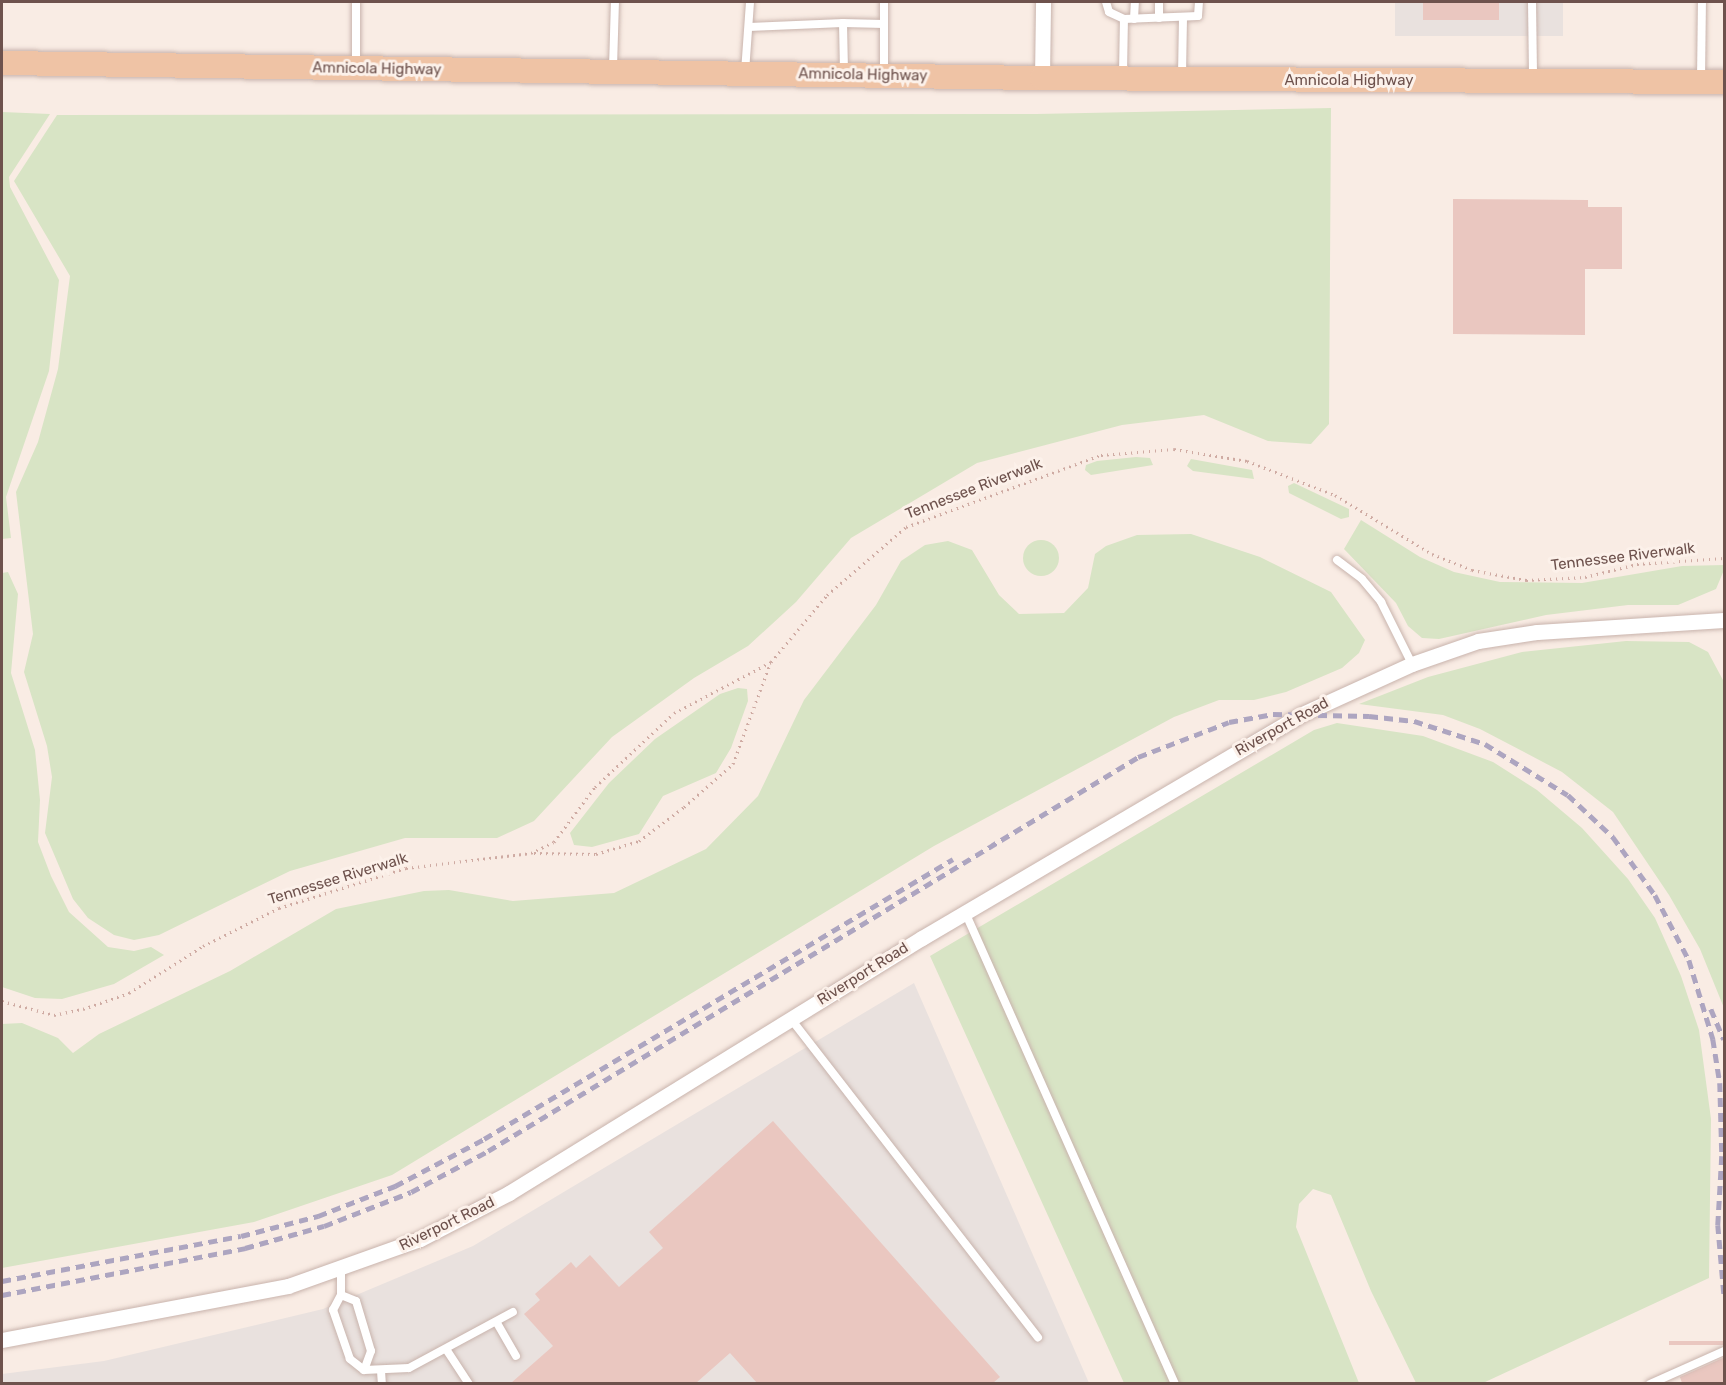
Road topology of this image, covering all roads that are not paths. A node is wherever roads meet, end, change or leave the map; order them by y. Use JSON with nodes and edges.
{"nodes":[{"id":1,"x":356,"y":2,"type":"edge"},
{"id":2,"x":615,"y":2,"type":"edge"},
{"id":3,"x":750,"y":2,"type":"edge"},
{"id":4,"x":884,"y":2,"type":"edge"},
{"id":5,"x":1043,"y":2,"type":"edge"},
{"id":6,"x":1106,"y":2,"type":"edge"},
{"id":7,"x":1134,"y":2,"type":"edge"},
{"id":8,"x":1159,"y":2,"type":"edge"},
{"id":9,"x":1199,"y":2,"type":"edge"},
{"id":10,"x":1532,"y":2,"type":"edge"},
{"id":11,"x":1702,"y":2,"type":"edge"},
{"id":12,"x":1183,"y":17,"type":"junction"},
{"id":13,"x":1159,"y":18,"type":"junction"},
{"id":14,"x":1124,"y":19,"type":"junction"},
{"id":15,"x":1134,"y":19,"type":"junction"},
{"id":16,"x":843,"y":24,"type":"junction"},
{"id":17,"x":884,"y":24,"type":"junction"},
{"id":18,"x":749,"y":27,"type":"junction"},
{"id":19,"x":2,"y":63,"type":"edge"},
{"id":20,"x":356,"y":68,"type":"junction"},
{"id":21,"x":613,"y":72,"type":"junction"},
{"id":22,"x":744,"y":74,"type":"junction"},
{"id":23,"x":844,"y":74,"type":"junction"},
{"id":24,"x":884,"y":75,"type":"junction"},
{"id":25,"x":1042,"y":78,"type":"junction"},
{"id":26,"x":1123,"y":79,"type":"junction"},
{"id":27,"x":1182,"y":79,"type":"junction"},
{"id":28,"x":1533,"y":82,"type":"junction"},
{"id":29,"x":1701,"y":82,"type":"junction"},
{"id":30,"x":1725,"y":82,"type":"edge"},
{"id":31,"x":1337,"y":560,"type":"dead end"},
{"id":32,"x":1725,"y":620,"type":"edge"},
{"id":33,"x":1413,"y":664,"type":"junction"},
{"id":34,"x":965,"y":912,"type":"junction"},
{"id":35,"x":791,"y":1019,"type":"junction"},
{"id":36,"x":340,"y":1270,"type":"junction"},
{"id":37,"x":341,"y":1295,"type":"junction"},
{"id":38,"x":513,"y":1312,"type":"dead end"},
{"id":39,"x":497,"y":1323,"type":"junction"},
{"id":40,"x":1038,"y":1337,"type":"dead end"},
{"id":41,"x":2,"y":1340,"type":"edge"},
{"id":42,"x":446,"y":1349,"type":"junction"},
{"id":43,"x":1725,"y":1351,"type":"edge"},
{"id":44,"x":516,"y":1356,"type":"dead end"},
{"id":45,"x":364,"y":1370,"type":"junction"},
{"id":46,"x":381,"y":1371,"type":"junction"},
{"id":47,"x":382,"y":1383,"type":"edge"},
{"id":48,"x":470,"y":1383,"type":"edge"},
{"id":49,"x":1175,"y":1383,"type":"edge"},
{"id":50,"x":1650,"y":1383,"type":"edge"}],
"edges":[{"from":1,"to":20,"type":"lane"},
{"from":2,"to":21,"type":"lane"},
{"from":3,"to":18,"type":"lane"},
{"from":4,"to":17,"type":"lane"},
{"from":5,"to":25,"type":"street"},
{"from":6,"to":14,"type":"lane"},
{"from":7,"to":15,"type":"lane"},
{"from":8,"to":13,"type":"lane"},
{"from":9,"to":12,"type":"lane"},
{"from":10,"to":28,"type":"lane"},
{"from":11,"to":29,"type":"lane"},
{"from":12,"to":13,"type":"lane"},
{"from":12,"to":27,"type":"lane"},
{"from":13,"to":15,"type":"lane"},
{"from":14,"to":15,"type":"lane"},
{"from":14,"to":26,"type":"lane"},
{"from":16,"to":17,"type":"lane"},
{"from":16,"to":18,"type":"lane"},
{"from":16,"to":23,"type":"lane"},
{"from":17,"to":24,"type":"lane"},
{"from":18,"to":22,"type":"lane"},
{"from":19,"to":20,"type":"main road","name":"Amnicola Highway"},
{"from":20,"to":21,"type":"main road","name":"Amnicola Highway"},
{"from":21,"to":22,"type":"main road","name":"Amnicola Highway"},
{"from":22,"to":23,"type":"main road","name":"Amnicola Highway"},
{"from":23,"to":24,"type":"main road","name":"Amnicola Highway"},
{"from":24,"to":25,"type":"main road","name":"Amnicola Highway"},
{"from":25,"to":26,"type":"main road","name":"Amnicola Highway"},
{"from":26,"to":27,"type":"main road","name":"Amnicola Highway"},
{"from":27,"to":28,"type":"main road","name":"Amnicola Highway"},
{"from":28,"to":29,"type":"main road","name":"Amnicola Highway"},
{"from":29,"to":30,"type":"main road","name":"Amnicola Highway"},
{"from":31,"to":33,"type":"lane"},
{"from":32,"to":33,"type":"street","name":"Riverport Road"},
{"from":33,"to":34,"type":"street","name":"Riverport Road"},
{"from":34,"to":35,"type":"street","name":"Riverport Road"},
{"from":34,"to":49,"type":"lane"},
{"from":35,"to":36,"type":"street","name":"Riverport Road"},
{"from":35,"to":40,"type":"lane"},
{"from":36,"to":37,"type":"lane"},
{"from":36,"to":41,"type":"street","name":"Riverport Road"},
{"from":37,"to":45,"type":"lane"},
{"from":37,"to":45,"type":"lane"},
{"from":38,"to":39,"type":"lane"},
{"from":39,"to":42,"type":"lane"},
{"from":39,"to":44,"type":"lane"},
{"from":42,"to":46,"type":"lane"},
{"from":42,"to":48,"type":"lane"},
{"from":43,"to":50,"type":"lane"},
{"from":45,"to":46,"type":"lane"},
{"from":46,"to":47,"type":"lane"}]}
